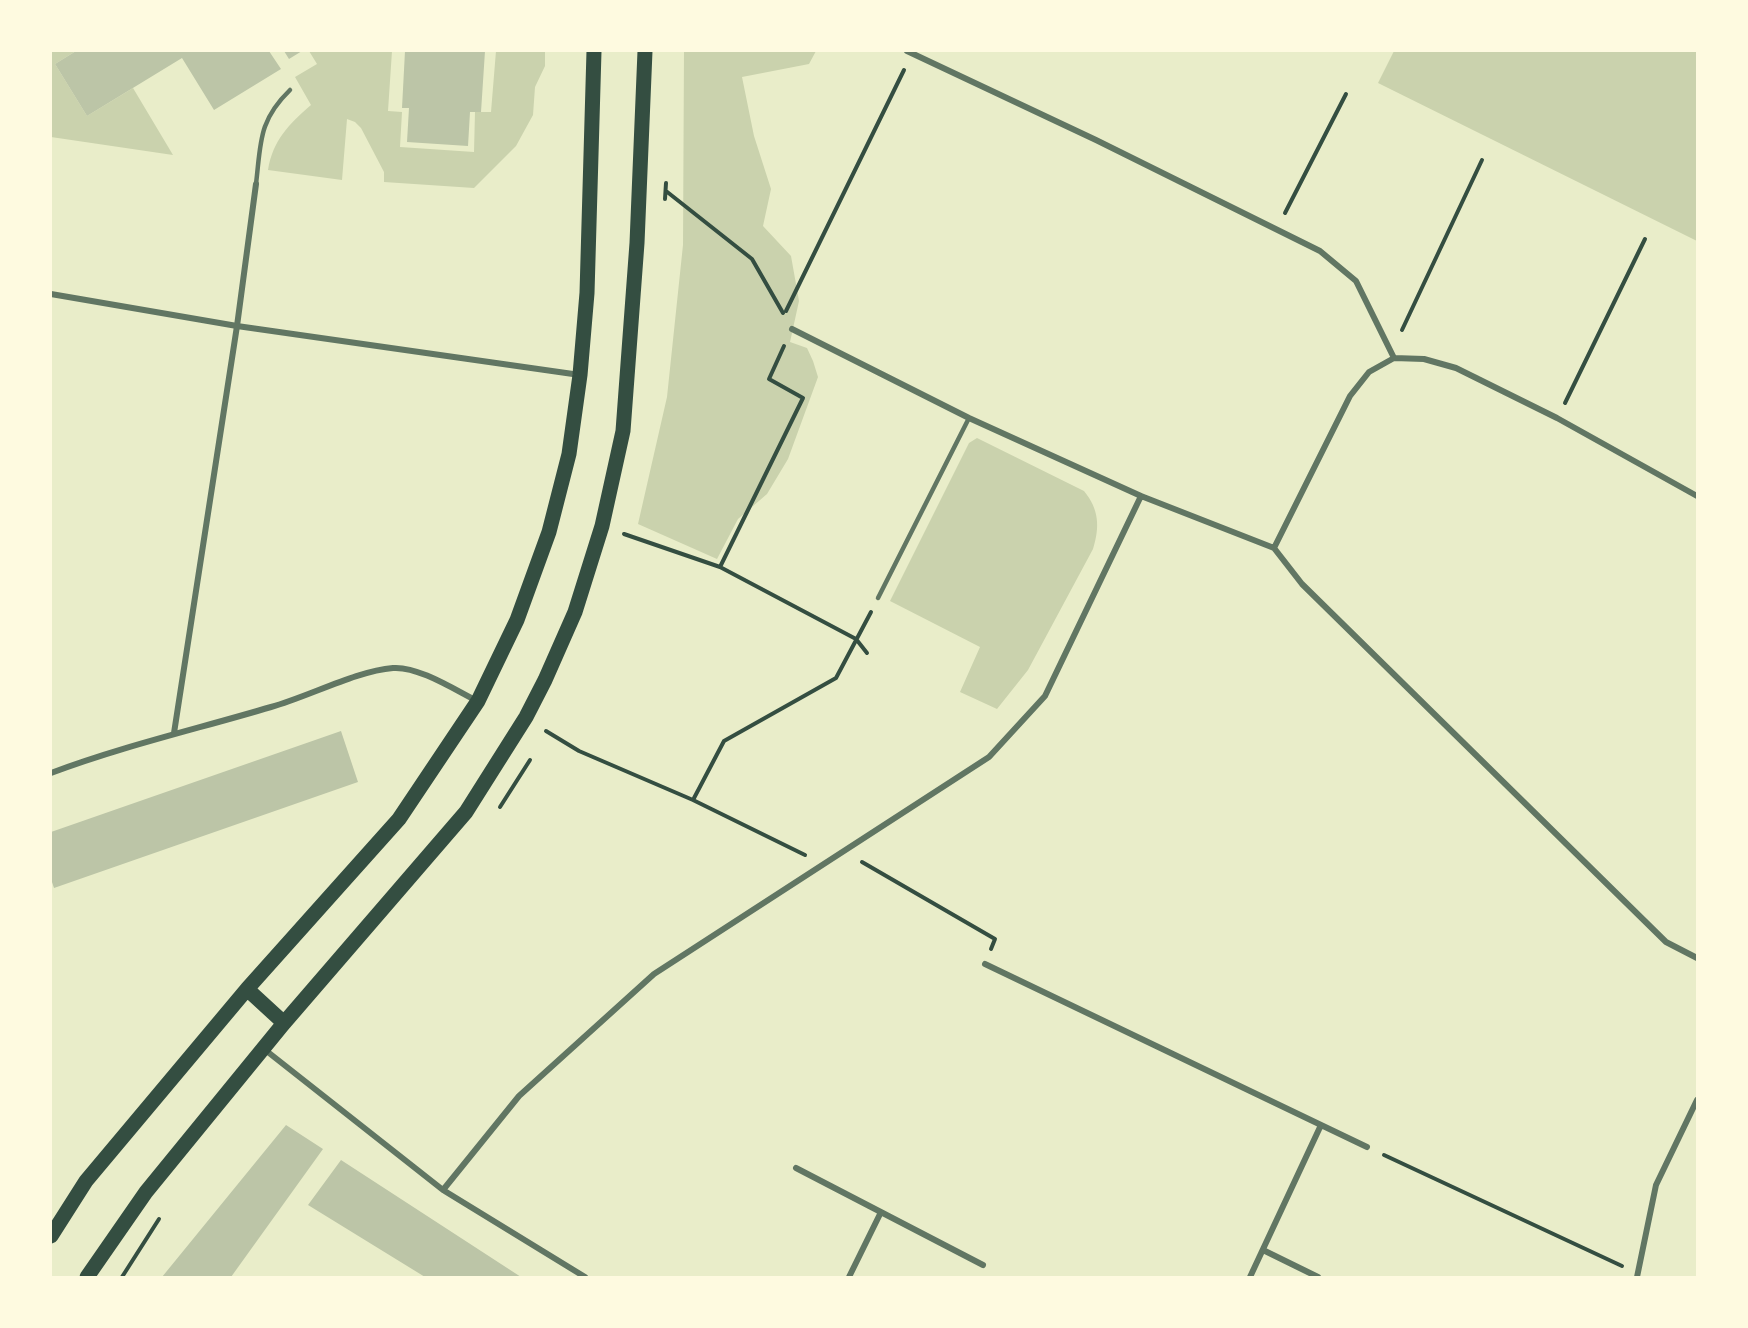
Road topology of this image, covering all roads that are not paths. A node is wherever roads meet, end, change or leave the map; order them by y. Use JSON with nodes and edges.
{"nodes":[{"id":1,"x":594,"y":51,"type":"edge"},
{"id":2,"x":645,"y":51,"type":"edge"},
{"id":3,"x":909,"y":52,"type":"edge"},
{"id":4,"x":290,"y":90,"type":"dead end"},
{"id":5,"x":256,"y":184,"type":"joint"},
{"id":6,"x":51,"y":294,"type":"edge"},
{"id":7,"x":237,"y":326,"type":"junction"},
{"id":8,"x":792,"y":329,"type":"road end"},
{"id":9,"x":1392,"y":355,"type":"junction"},
{"id":10,"x":580,"y":375,"type":"junction"},
{"id":11,"x":969,"y":418,"type":"junction"},
{"id":12,"x":1141,"y":496,"type":"junction"},
{"id":13,"x":1697,"y":496,"type":"edge"},
{"id":14,"x":1274,"y":548,"type":"junction"},
{"id":15,"x":878,"y":598,"type":"road end"},
{"id":16,"x":478,"y":701,"type":"junction"},
{"id":17,"x":174,"y":733,"type":"junction"},
{"id":18,"x":51,"y":773,"type":"edge"},
{"id":19,"x":1697,"y":958,"type":"edge"},
{"id":20,"x":985,"y":964,"type":"road end"},
{"id":21,"x":247,"y":988,"type":"junction"},
{"id":22,"x":284,"y":1023,"type":"junction"},
{"id":23,"x":264,"y":1049,"type":"junction"},
{"id":24,"x":1697,"y":1100,"type":"edge"},
{"id":25,"x":1321,"y":1125,"type":"junction"},
{"id":26,"x":1367,"y":1147,"type":"road end"},
{"id":27,"x":796,"y":1168,"type":"dead end"},
{"id":28,"x":443,"y":1190,"type":"junction"},
{"id":29,"x":881,"y":1212,"type":"junction"},
{"id":30,"x":51,"y":1236,"type":"edge"},
{"id":31,"x":1263,"y":1250,"type":"junction"},
{"id":32,"x":983,"y":1265,"type":"dead end"},
{"id":33,"x":1637,"y":1275,"type":"edge"},
{"id":34,"x":87,"y":1277,"type":"edge"},
{"id":35,"x":585,"y":1277,"type":"edge"},
{"id":36,"x":849,"y":1277,"type":"edge"},
{"id":37,"x":1250,"y":1277,"type":"edge"},
{"id":38,"x":1318,"y":1277,"type":"edge"}],
"edges":[{"from":1,"to":10,"type":"main road"},
{"from":2,"to":22,"type":"main road"},
{"from":3,"to":9,"type":"street"},
{"from":4,"to":5,"type":"lane"},
{"from":5,"to":7,"type":"street"},
{"from":6,"to":7,"type":"street"},
{"from":7,"to":10,"type":"street"},
{"from":7,"to":17,"type":"street"},
{"from":8,"to":11,"type":"street"},
{"from":9,"to":13,"type":"street"},
{"from":9,"to":14,"type":"street"},
{"from":10,"to":16,"type":"main road"},
{"from":11,"to":12,"type":"street"},
{"from":11,"to":15,"type":"lane"},
{"from":12,"to":14,"type":"street"},
{"from":12,"to":28,"type":"street"},
{"from":14,"to":19,"type":"street"},
{"from":16,"to":17,"type":"street"},
{"from":16,"to":21,"type":"main road"},
{"from":17,"to":18,"type":"street"},
{"from":20,"to":25,"type":"street"},
{"from":21,"to":22,"type":"main road"},
{"from":21,"to":30,"type":"main road"},
{"from":22,"to":23,"type":"main road"},
{"from":23,"to":28,"type":"street"},
{"from":23,"to":34,"type":"main road"},
{"from":24,"to":33,"type":"street"},
{"from":25,"to":26,"type":"street"},
{"from":25,"to":31,"type":"street"},
{"from":27,"to":29,"type":"street"},
{"from":28,"to":35,"type":"street"},
{"from":29,"to":32,"type":"street"},
{"from":29,"to":36,"type":"street"},
{"from":31,"to":37,"type":"street"},
{"from":31,"to":38,"type":"street"}]}
